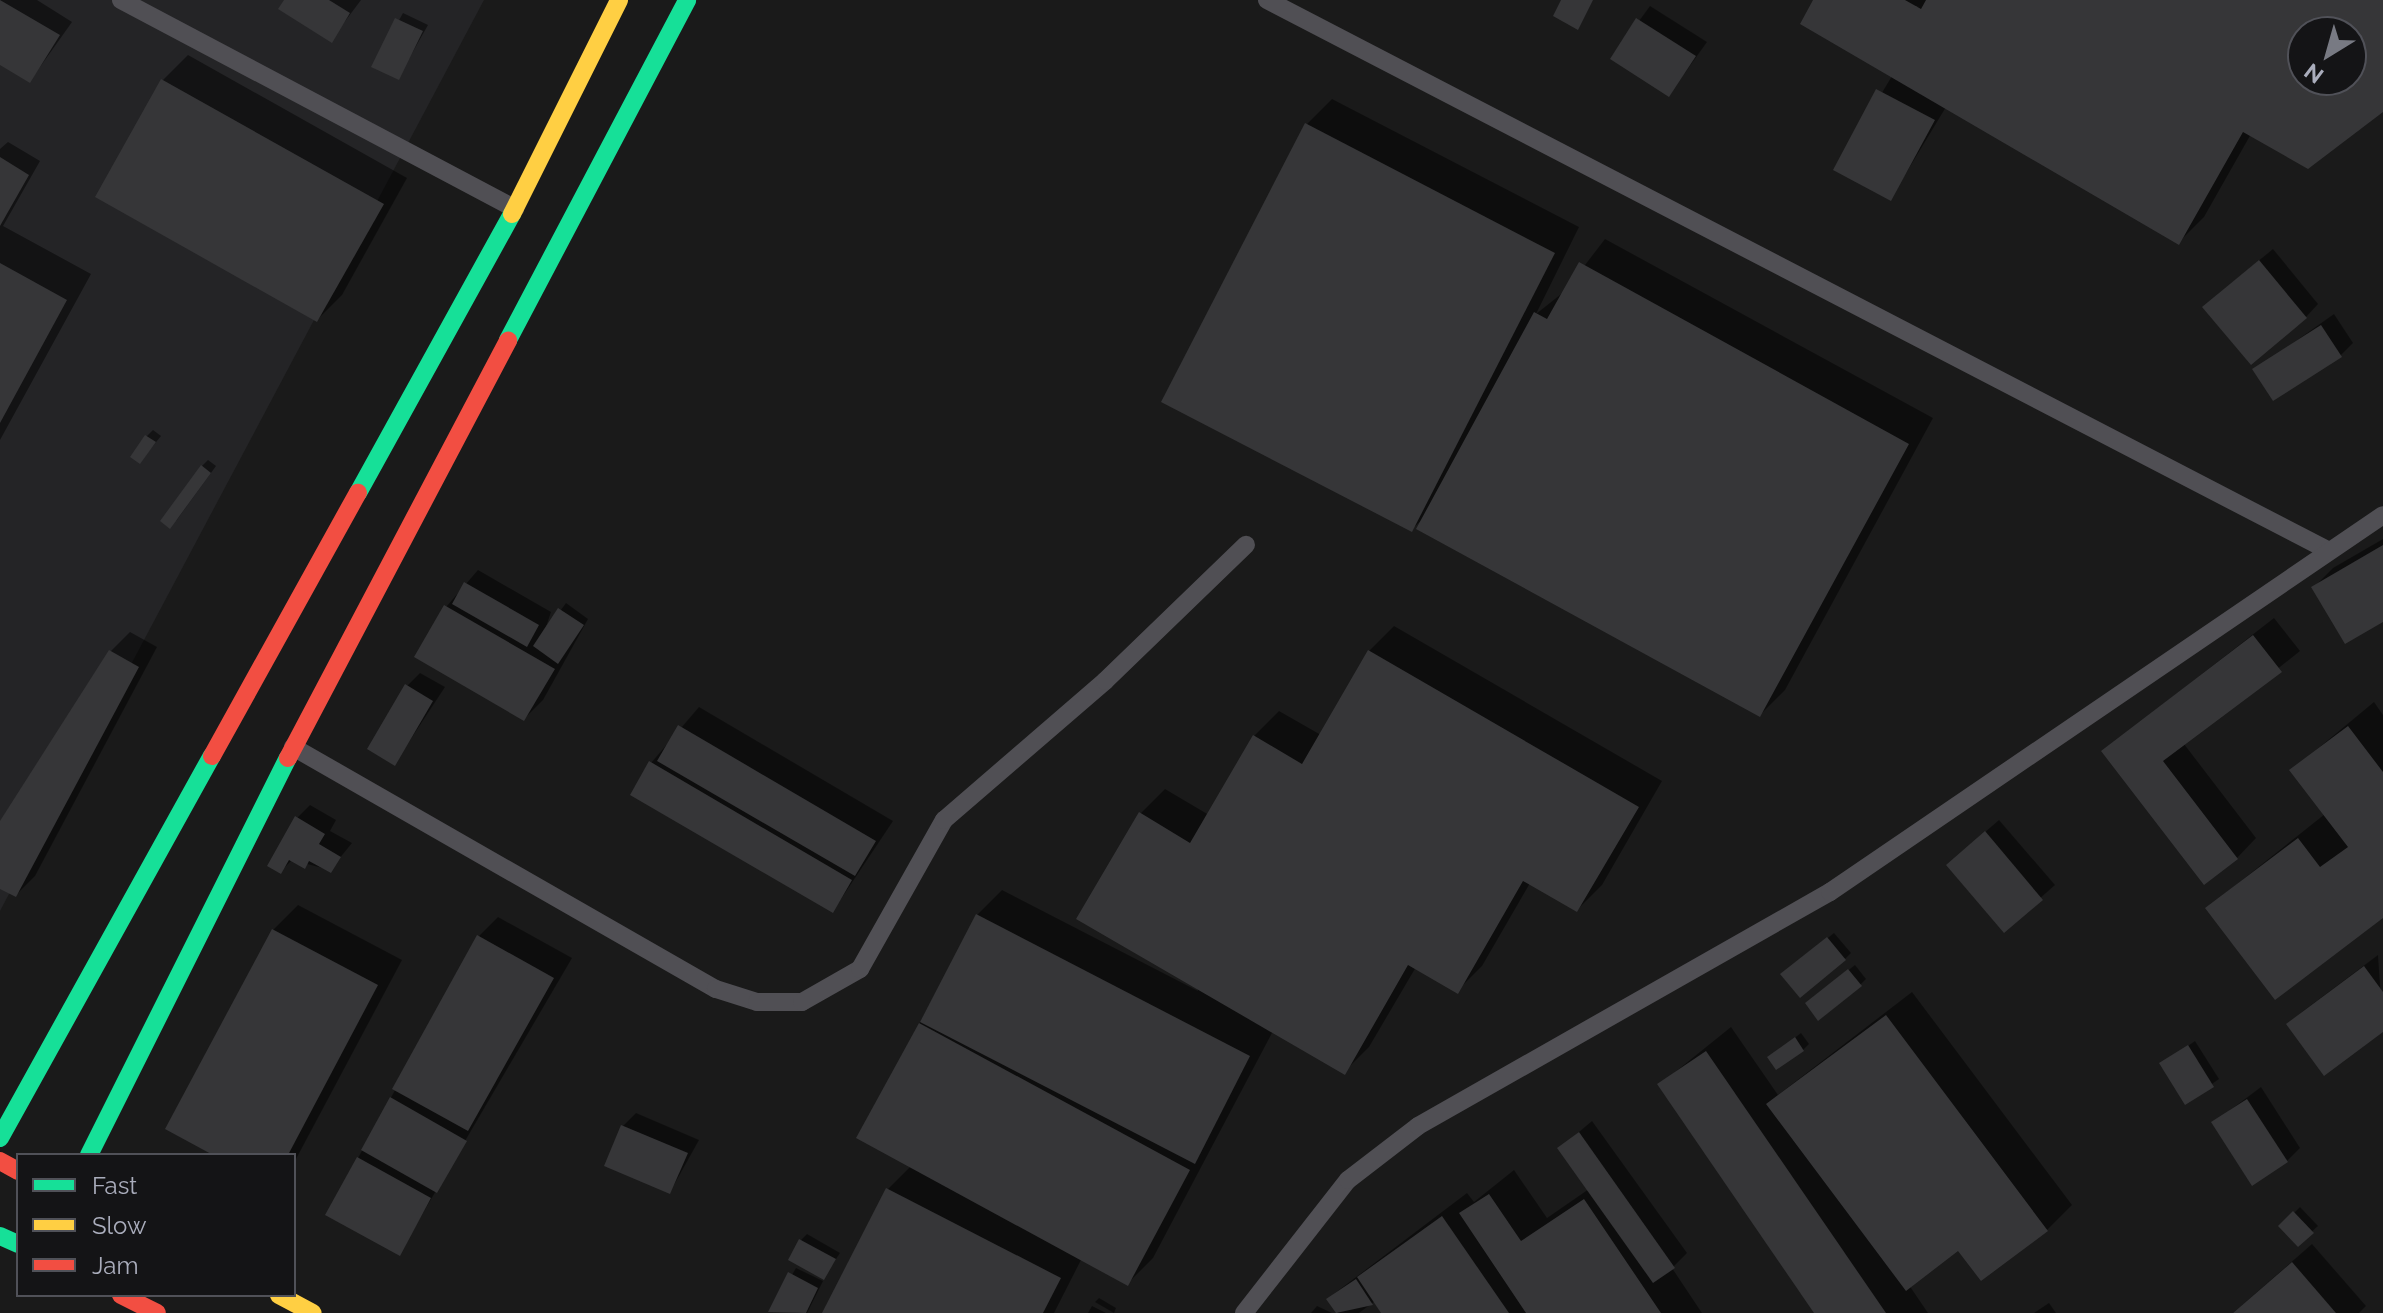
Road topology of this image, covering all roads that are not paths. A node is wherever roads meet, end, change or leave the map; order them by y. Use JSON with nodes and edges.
{"nodes":[{"id":1,"x":121,"y":0,"type":"edge"},
{"id":2,"x":619,"y":0,"type":"edge"},
{"id":3,"x":687,"y":0,"type":"edge"},
{"id":4,"x":1267,"y":0,"type":"edge"},
{"id":5,"x":515,"y":209,"type":"junction"},
{"id":6,"x":2383,"y":515,"type":"edge"},
{"id":7,"x":1246,"y":545,"type":"dead end"},
{"id":8,"x":2327,"y":550,"type":"junction"},
{"id":9,"x":293,"y":747,"type":"junction"},
{"id":10,"x":0,"y":1138,"type":"edge"},
{"id":11,"x":90,"y":1153,"type":"edge"},
{"id":12,"x":125,"y":1297,"type":"edge"},
{"id":13,"x":283,"y":1297,"type":"edge"},
{"id":14,"x":157,"y":1313,"type":"edge"},
{"id":15,"x":313,"y":1313,"type":"edge"},
{"id":16,"x":1244,"y":1313,"type":"edge"}],
"edges":[{"from":1,"to":5,"type":"lane"},
{"from":2,"to":5,"type":"main road"},
{"from":3,"to":9,"type":"main road"},
{"from":4,"to":8,"type":"lane"},
{"from":5,"to":10,"type":"main road"},
{"from":6,"to":8,"type":"lane"},
{"from":7,"to":9,"type":"lane"},
{"from":8,"to":16,"type":"lane"},
{"from":9,"to":11,"type":"main road"},
{"from":12,"to":14,"type":"main road"},
{"from":13,"to":15,"type":"main road"}]}
